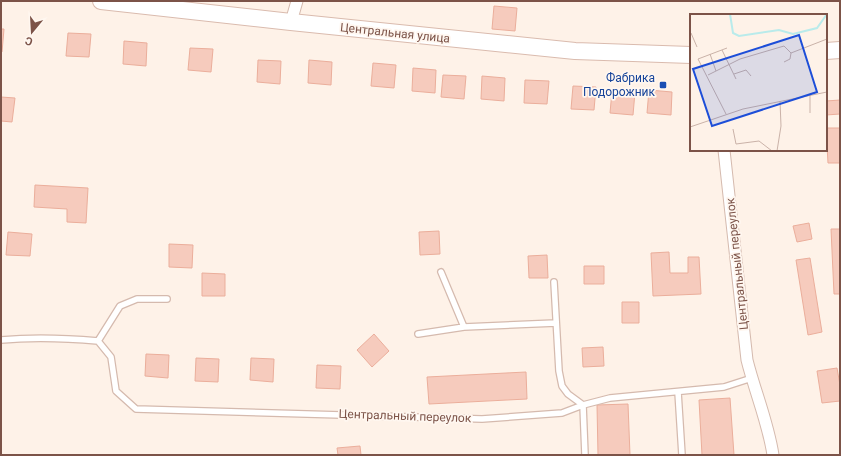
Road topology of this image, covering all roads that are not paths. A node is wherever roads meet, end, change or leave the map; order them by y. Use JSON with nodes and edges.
{"nodes":[{"id":1,"x":100,"y":1,"type":"edge"},
{"id":2,"x":297,"y":1,"type":"edge"},
{"id":3,"x":291,"y":22,"type":"junction"},
{"id":4,"x":840,"y":50,"type":"edge"},
{"id":5,"x":827,"y":51,"type":"edge"},
{"id":6,"x":690,"y":55,"type":"edge"},
{"id":7,"x":724,"y":151,"type":"edge"},
{"id":8,"x":441,"y":272,"type":"dead end"},
{"id":9,"x":554,"y":282,"type":"dead end"},
{"id":10,"x":167,"y":299,"type":"dead end"},
{"id":11,"x":556,"y":323,"type":"junction"},
{"id":12,"x":464,"y":327,"type":"junction"},
{"id":13,"x":418,"y":334,"type":"dead end"},
{"id":14,"x":1,"y":340,"type":"edge"},
{"id":15,"x":98,"y":341,"type":"junction"},
{"id":16,"x":752,"y":378,"type":"junction"},
{"id":17,"x":678,"y":392,"type":"junction"},
{"id":18,"x":583,"y":405,"type":"junction"},
{"id":19,"x":585,"y":455,"type":"edge"},
{"id":20,"x":682,"y":455,"type":"edge"},
{"id":21,"x":773,"y":455,"type":"edge"}],
"edges":[{"from":1,"to":3,"type":"street","name":"Центральная улица"},
{"from":2,"to":3,"type":"street"},
{"from":3,"to":6,"type":"street","name":"Центральная улица"},
{"from":4,"to":5,"type":"street"},
{"from":7,"to":16,"type":"street","name":"Центральный переулок"},
{"from":8,"to":12,"type":"lane"},
{"from":9,"to":11,"type":"lane"},
{"from":10,"to":15,"type":"lane"},
{"from":11,"to":12,"type":"lane"},
{"from":11,"to":18,"type":"lane"},
{"from":12,"to":13,"type":"lane"},
{"from":14,"to":15,"type":"lane"},
{"from":15,"to":18,"type":"lane","name":"Центральный переулок"},
{"from":16,"to":17,"type":"lane","name":"Центральный переулок"},
{"from":16,"to":21,"type":"street","name":"Центральный переулок"},
{"from":17,"to":18,"type":"lane","name":"Центральный переулок"},
{"from":17,"to":20,"type":"lane"},
{"from":18,"to":19,"type":"lane"}]}
